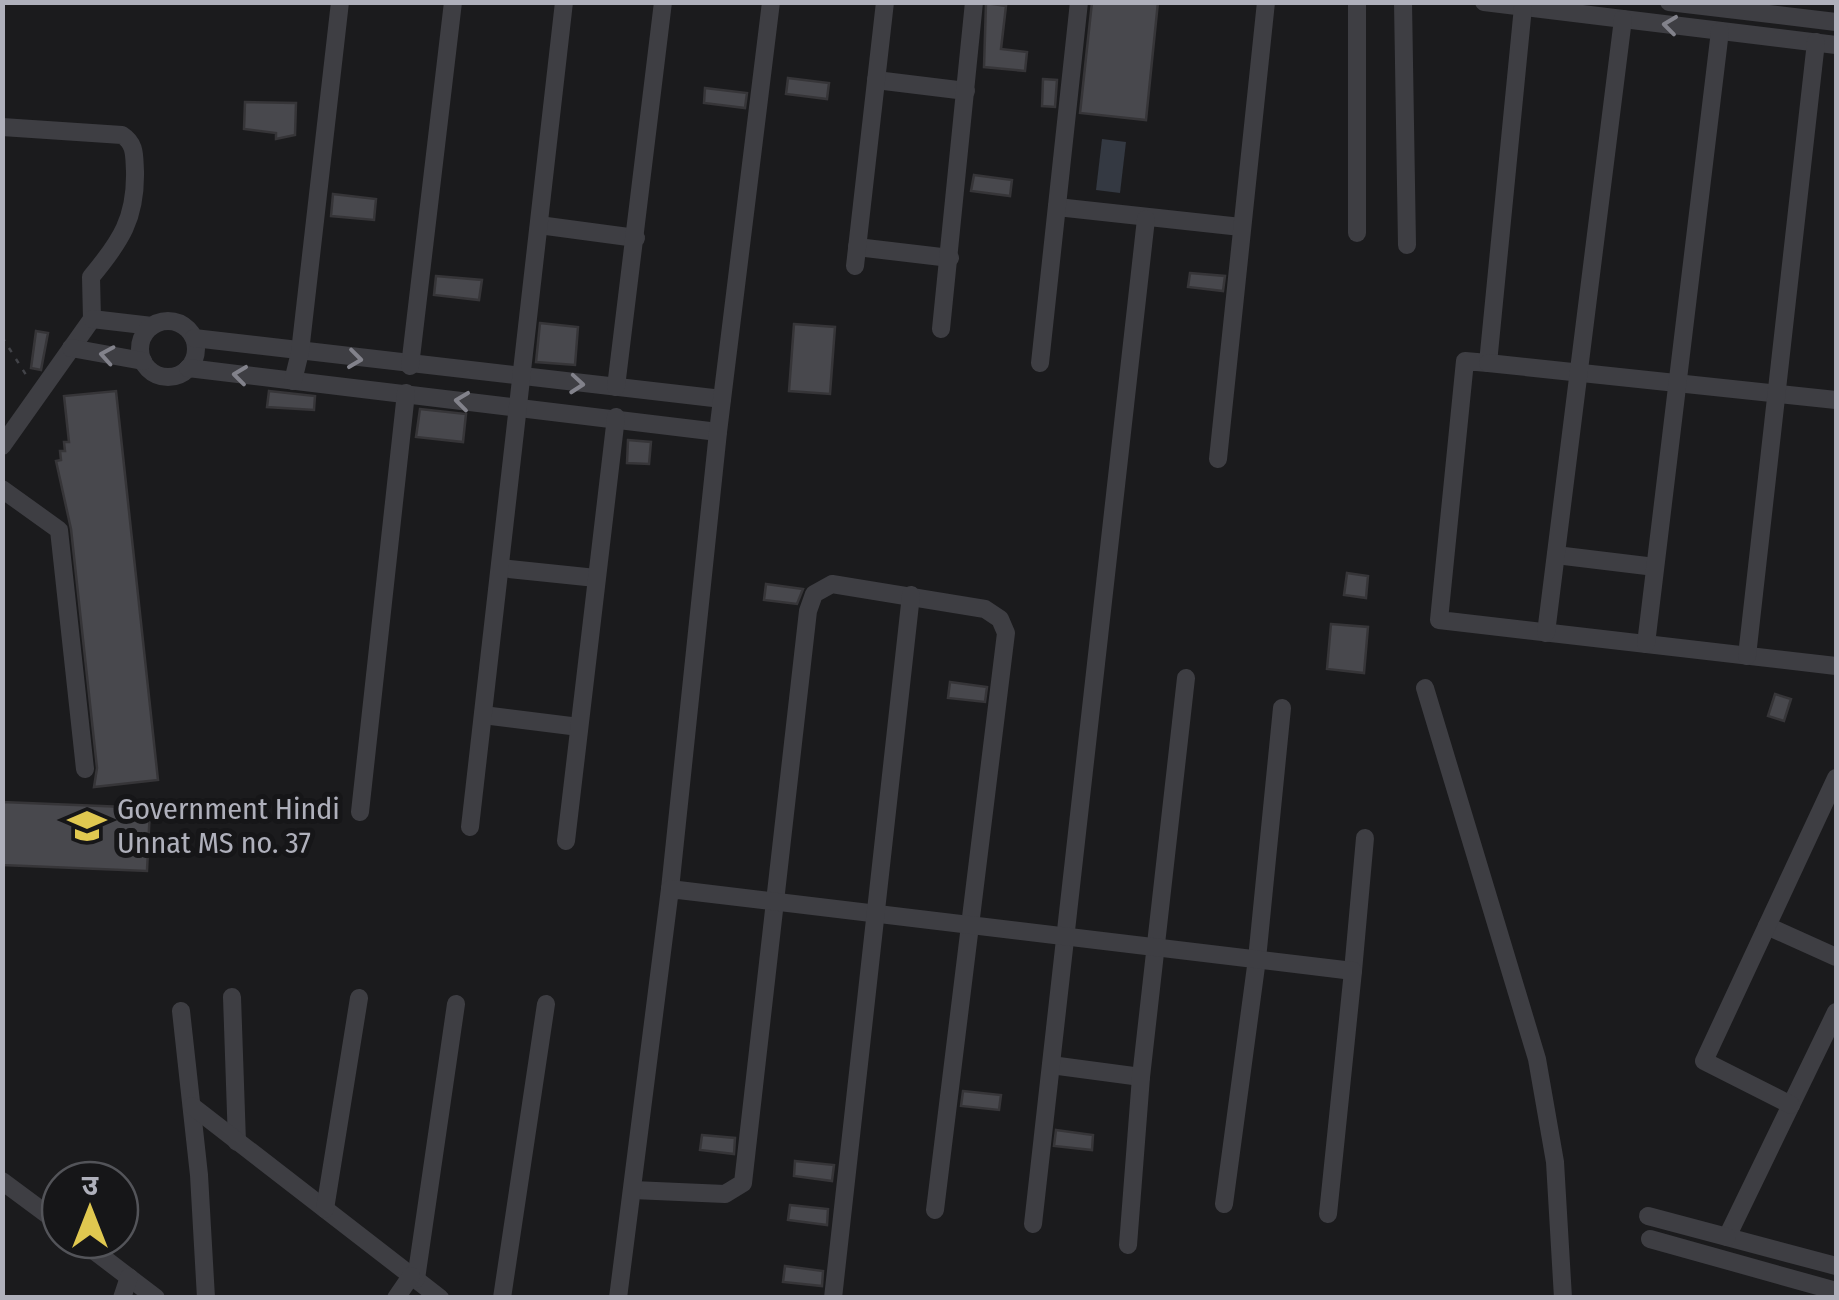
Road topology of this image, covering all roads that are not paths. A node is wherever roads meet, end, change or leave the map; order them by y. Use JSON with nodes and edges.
{"nodes":[{"id":1,"x":340,"y":2,"type":"edge"},
{"id":2,"x":453,"y":2,"type":"edge"},
{"id":3,"x":564,"y":2,"type":"edge"},
{"id":4,"x":663,"y":2,"type":"edge"},
{"id":5,"x":772,"y":2,"type":"edge"},
{"id":6,"x":885,"y":2,"type":"edge"},
{"id":7,"x":974,"y":2,"type":"edge"},
{"id":8,"x":1080,"y":2,"type":"edge"},
{"id":9,"x":1266,"y":2,"type":"edge"},
{"id":10,"x":1357,"y":2,"type":"edge"},
{"id":11,"x":1403,"y":2,"type":"edge"},
{"id":12,"x":1484,"y":2,"type":"edge"},
{"id":13,"x":1668,"y":2,"type":"edge"},
{"id":14,"x":1743,"y":7,"type":"edge"},
{"id":15,"x":1523,"y":8,"type":"junction"},
{"id":16,"x":1834,"y":16,"type":"edge"},
{"id":17,"x":1623,"y":20,"type":"junction"},
{"id":18,"x":1720,"y":31,"type":"junction"},
{"id":19,"x":1816,"y":42,"type":"junction"},
{"id":20,"x":1836,"y":44,"type":"edge"},
{"id":21,"x":876,"y":80,"type":"junction"},
{"id":22,"x":966,"y":92,"type":"junction"},
{"id":23,"x":2,"y":127,"type":"edge"},
{"id":24,"x":1057,"y":208,"type":"junction"},
{"id":25,"x":1146,"y":219,"type":"junction"},
{"id":26,"x":539,"y":225,"type":"junction"},
{"id":27,"x":1241,"y":228,"type":"junction"},
{"id":28,"x":1357,"y":233,"type":"dead end"},
{"id":29,"x":636,"y":238,"type":"junction"},
{"id":30,"x":1407,"y":246,"type":"dead end"},
{"id":31,"x":950,"y":258,"type":"junction"},
{"id":32,"x":92,"y":318,"type":"junction"},
{"id":33,"x":152,"y":326,"type":"junction"},
{"id":34,"x":942,"y":329,"type":"dead end"},
{"id":35,"x":194,"y":338,"type":"junction"},
{"id":36,"x":71,"y":348,"type":"junction"},
{"id":37,"x":300,"y":352,"type":"junction"},
{"id":38,"x":143,"y":362,"type":"junction"},
{"id":39,"x":1040,"y":362,"type":"dead end"},
{"id":40,"x":1488,"y":362,"type":"junction"},
{"id":41,"x":410,"y":366,"type":"junction"},
{"id":42,"x":188,"y":368,"type":"junction"},
{"id":43,"x":1577,"y":372,"type":"junction"},
{"id":44,"x":522,"y":379,"type":"junction"},
{"id":45,"x":293,"y":381,"type":"junction"},
{"id":46,"x":1676,"y":383,"type":"junction"},
{"id":47,"x":616,"y":387,"type":"junction"},
{"id":48,"x":406,"y":394,"type":"junction"},
{"id":49,"x":1774,"y":394,"type":"junction"},
{"id":50,"x":722,"y":400,"type":"junction"},
{"id":51,"x":1836,"y":400,"type":"edge"},
{"id":52,"x":517,"y":408,"type":"junction"},
{"id":53,"x":616,"y":417,"type":"junction"},
{"id":54,"x":718,"y":432,"type":"junction"},
{"id":55,"x":2,"y":446,"type":"edge"},
{"id":56,"x":1218,"y":459,"type":"dead end"},
{"id":57,"x":2,"y":489,"type":"edge"},
{"id":58,"x":1556,"y":554,"type":"junction"},
{"id":59,"x":1655,"y":567,"type":"junction"},
{"id":60,"x":500,"y":568,"type":"junction"},
{"id":61,"x":596,"y":578,"type":"junction"},
{"id":62,"x":911,"y":595,"type":"junction"},
{"id":63,"x":1546,"y":633,"type":"junction"},
{"id":64,"x":1646,"y":644,"type":"junction"},
{"id":65,"x":1747,"y":656,"type":"junction"},
{"id":66,"x":1836,"y":666,"type":"edge"},
{"id":67,"x":1186,"y":678,"type":"dead end"},
{"id":68,"x":1426,"y":688,"type":"dead end"},
{"id":69,"x":1282,"y":708,"type":"dead end"},
{"id":70,"x":483,"y":714,"type":"junction"},
{"id":71,"x":579,"y":726,"type":"junction"},
{"id":72,"x":85,"y":770,"type":"dead end"},
{"id":73,"x":1836,"y":778,"type":"edge"},
{"id":74,"x":360,"y":812,"type":"dead end"},
{"id":75,"x":470,"y":827,"type":"dead end"},
{"id":76,"x":1365,"y":838,"type":"dead end"},
{"id":77,"x":566,"y":842,"type":"dead end"},
{"id":78,"x":670,"y":889,"type":"junction"},
{"id":79,"x":774,"y":898,"type":"junction"},
{"id":80,"x":876,"y":912,"type":"junction"},
{"id":81,"x":968,"y":923,"type":"junction"},
{"id":82,"x":1767,"y":926,"type":"junction"},
{"id":83,"x":1066,"y":936,"type":"junction"},
{"id":84,"x":1158,"y":947,"type":"junction"},
{"id":85,"x":1836,"y":957,"type":"edge"},
{"id":86,"x":1257,"y":959,"type":"junction"},
{"id":87,"x":1352,"y":971,"type":"junction"},
{"id":88,"x":232,"y":997,"type":"dead end"},
{"id":89,"x":359,"y":998,"type":"dead end"},
{"id":90,"x":456,"y":1004,"type":"dead end"},
{"id":91,"x":546,"y":1004,"type":"dead end"},
{"id":92,"x":181,"y":1011,"type":"dead end"},
{"id":93,"x":1836,"y":1012,"type":"edge"},
{"id":94,"x":1051,"y":1065,"type":"junction"},
{"id":95,"x":1141,"y":1077,"type":"junction"},
{"id":96,"x":1791,"y":1105,"type":"junction"},
{"id":97,"x":192,"y":1106,"type":"junction"},
{"id":98,"x":238,"y":1142,"type":"junction"},
{"id":99,"x":2,"y":1181,"type":"edge"},
{"id":100,"x":633,"y":1190,"type":"junction"},
{"id":101,"x":1224,"y":1204,"type":"dead end"},
{"id":102,"x":40,"y":1209,"type":"edge"},
{"id":103,"x":325,"y":1209,"type":"junction"},
{"id":104,"x":935,"y":1210,"type":"dead end"},
{"id":105,"x":1328,"y":1214,"type":"dead end"},
{"id":106,"x":1648,"y":1216,"type":"dead end"},
{"id":107,"x":1033,"y":1224,"type":"dead end"},
{"id":108,"x":1727,"y":1237,"type":"junction"},
{"id":109,"x":1650,"y":1239,"type":"dead end"},
{"id":110,"x":1128,"y":1245,"type":"dead end"},
{"id":111,"x":106,"y":1260,"type":"edge"},
{"id":112,"x":1835,"y":1264,"type":"edge"},
{"id":113,"x":129,"y":1277,"type":"junction"},
{"id":114,"x":413,"y":1277,"type":"junction"},
{"id":115,"x":1826,"y":1292,"type":"edge"},
{"id":116,"x":122,"y":1298,"type":"edge"},
{"id":117,"x":156,"y":1298,"type":"edge"},
{"id":118,"x":206,"y":1298,"type":"edge"},
{"id":119,"x":396,"y":1298,"type":"edge"},
{"id":120,"x":440,"y":1298,"type":"edge"},
{"id":121,"x":502,"y":1298,"type":"edge"},
{"id":122,"x":618,"y":1298,"type":"edge"},
{"id":123,"x":833,"y":1298,"type":"edge"},
{"id":124,"x":1563,"y":1298,"type":"edge"}],
"edges":[{"from":1,"to":37,"type":"street"},
{"from":2,"to":41,"type":"street"},
{"from":3,"to":26,"type":"street"},
{"from":4,"to":29,"type":"street"},
{"from":5,"to":50,"type":"street"},
{"from":6,"to":21,"type":"street"},
{"from":7,"to":22,"type":"street"},
{"from":8,"to":24,"type":"street"},
{"from":9,"to":27,"type":"street"},
{"from":10,"to":28,"type":"street"},
{"from":11,"to":30,"type":"street"},
{"from":12,"to":15,"type":"street"},
{"from":13,"to":14,"type":"street"},
{"from":14,"to":16,"type":"street"},
{"from":15,"to":17,"type":"street"},
{"from":15,"to":40,"type":"street"},
{"from":18,"to":17,"type":"street","one_way":true},
{"from":17,"to":43,"type":"street"},
{"from":18,"to":19,"type":"street"},
{"from":18,"to":46,"type":"street"},
{"from":19,"to":20,"type":"street"},
{"from":19,"to":49,"type":"street"},
{"from":21,"to":22,"type":"street"},
{"from":21,"to":31,"type":"street"},
{"from":22,"to":31,"type":"street"},
{"from":23,"to":32,"type":"street"},
{"from":24,"to":25,"type":"street"},
{"from":24,"to":39,"type":"street"},
{"from":25,"to":27,"type":"street"},
{"from":25,"to":83,"type":"street"},
{"from":26,"to":29,"type":"street"},
{"from":26,"to":44,"type":"street"},
{"from":27,"to":56,"type":"street"},
{"from":29,"to":47,"type":"street"},
{"from":31,"to":34,"type":"street"},
{"from":32,"to":33,"type":"street"},
{"from":32,"to":36,"type":"street"},
{"from":33,"to":35,"type":"street"},
{"from":33,"to":38,"type":"street"},
{"from":35,"to":37,"type":"street"},
{"from":35,"to":42,"type":"street"},
{"from":38,"to":36,"type":"street","one_way":true},
{"from":36,"to":55,"type":"street"},
{"from":37,"to":41,"type":"street","one_way":true},
{"from":37,"to":45,"type":"street"},
{"from":38,"to":42,"type":"street"},
{"from":40,"to":43,"type":"street"},
{"from":40,"to":63,"type":"street"},
{"from":41,"to":44,"type":"street"},
{"from":45,"to":42,"type":"street","one_way":true},
{"from":43,"to":46,"type":"street"},
{"from":43,"to":58,"type":"street"},
{"from":44,"to":47,"type":"street","one_way":true},
{"from":44,"to":52,"type":"street"},
{"from":45,"to":48,"type":"street"},
{"from":46,"to":49,"type":"street"},
{"from":46,"to":59,"type":"street"},
{"from":47,"to":50,"type":"street"},
{"from":52,"to":48,"type":"street","one_way":true},
{"from":48,"to":74,"type":"street"},
{"from":49,"to":51,"type":"street"},
{"from":49,"to":65,"type":"street"},
{"from":50,"to":54,"type":"street"},
{"from":52,"to":53,"type":"street"},
{"from":52,"to":60,"type":"street"},
{"from":53,"to":54,"type":"street"},
{"from":53,"to":61,"type":"street"},
{"from":54,"to":78,"type":"street"},
{"from":57,"to":72,"type":"street"},
{"from":58,"to":59,"type":"street"},
{"from":58,"to":63,"type":"street"},
{"from":59,"to":64,"type":"street"},
{"from":60,"to":61,"type":"street"},
{"from":60,"to":70,"type":"street"},
{"from":61,"to":71,"type":"street"},
{"from":62,"to":79,"type":"street"},
{"from":62,"to":80,"type":"street"},
{"from":62,"to":81,"type":"street"},
{"from":63,"to":64,"type":"street"},
{"from":64,"to":65,"type":"street"},
{"from":65,"to":66,"type":"street"},
{"from":67,"to":84,"type":"street"},
{"from":68,"to":124,"type":"street"},
{"from":69,"to":86,"type":"street"},
{"from":70,"to":71,"type":"street"},
{"from":70,"to":75,"type":"street"},
{"from":71,"to":77,"type":"street"},
{"from":73,"to":82,"type":"street"},
{"from":76,"to":87,"type":"street"},
{"from":78,"to":79,"type":"street"},
{"from":78,"to":100,"type":"street"},
{"from":79,"to":80,"type":"street"},
{"from":79,"to":100,"type":"street"},
{"from":80,"to":81,"type":"street"},
{"from":80,"to":123,"type":"street"},
{"from":81,"to":83,"type":"street"},
{"from":81,"to":104,"type":"street"},
{"from":82,"to":85,"type":"street"},
{"from":82,"to":96,"type":"street"},
{"from":83,"to":84,"type":"street"},
{"from":83,"to":94,"type":"street"},
{"from":84,"to":86,"type":"street"},
{"from":84,"to":95,"type":"street"},
{"from":86,"to":87,"type":"street"},
{"from":86,"to":101,"type":"street"},
{"from":87,"to":105,"type":"street"},
{"from":88,"to":98,"type":"street"},
{"from":89,"to":103,"type":"street"},
{"from":90,"to":114,"type":"street"},
{"from":91,"to":121,"type":"street"},
{"from":92,"to":97,"type":"street"},
{"from":93,"to":96,"type":"street"},
{"from":94,"to":95,"type":"street"},
{"from":94,"to":107,"type":"street"},
{"from":95,"to":110,"type":"street"},
{"from":96,"to":108,"type":"street"},
{"from":97,"to":98,"type":"street"},
{"from":97,"to":118,"type":"street"},
{"from":98,"to":103,"type":"street"},
{"from":99,"to":102,"type":"street"},
{"from":100,"to":122,"type":"street"},
{"from":103,"to":114,"type":"street"},
{"from":106,"to":108,"type":"street"},
{"from":108,"to":112,"type":"street"},
{"from":109,"to":115,"type":"street"},
{"from":111,"to":113,"type":"street"},
{"from":112,"to":115,"type":"street"},
{"from":113,"to":116,"type":"street"},
{"from":113,"to":117,"type":"street"},
{"from":114,"to":119,"type":"street"},
{"from":114,"to":120,"type":"street"}]}
